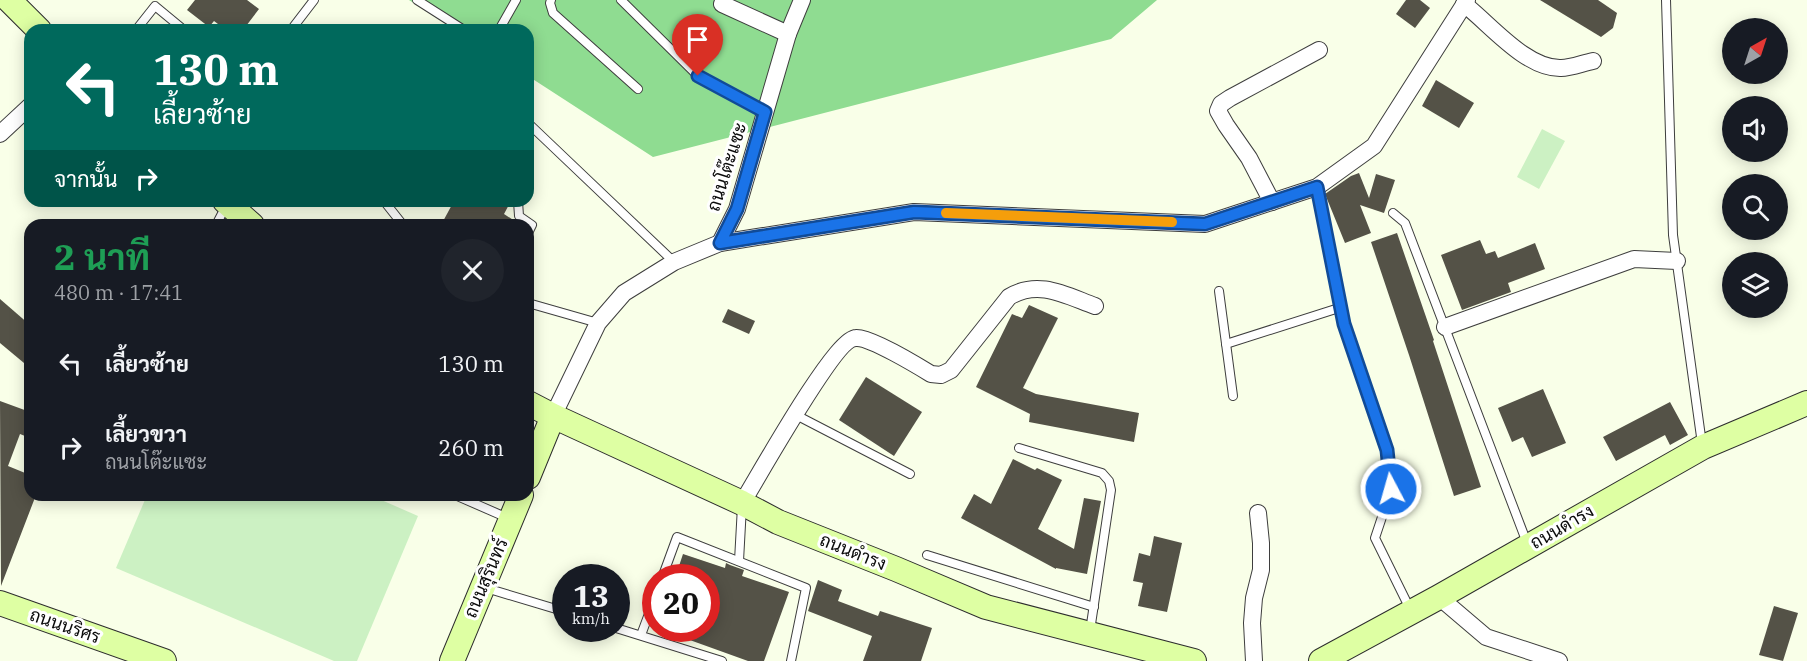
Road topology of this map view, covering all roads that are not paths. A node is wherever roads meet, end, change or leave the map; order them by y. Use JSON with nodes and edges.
{"nodes":[{"id":1,"x":9,"y":0,"type":"edge"},
{"id":2,"x":314,"y":0,"type":"edge"},
{"id":3,"x":417,"y":0,"type":"edge"},
{"id":4,"x":516,"y":0,"type":"edge"},
{"id":5,"x":551,"y":0,"type":"edge"},
{"id":6,"x":621,"y":0,"type":"edge"},
{"id":7,"x":802,"y":0,"type":"edge"},
{"id":8,"x":1666,"y":0,"type":"edge"},
{"id":9,"x":1466,"y":2,"type":"edge"},
{"id":10,"x":723,"y":4,"type":"dead end"},
{"id":11,"x":33,"y":24,"type":"edge"},
{"id":12,"x":141,"y":24,"type":"edge"},
{"id":13,"x":177,"y":24,"type":"edge"},
{"id":14,"x":296,"y":24,"type":"edge"},
{"id":15,"x":455,"y":24,"type":"edge"},
{"id":16,"x":502,"y":24,"type":"edge"},
{"id":17,"x":788,"y":34,"type":"junction"},
{"id":18,"x":1319,"y":50,"type":"dead end"},
{"id":19,"x":1593,"y":61,"type":"dead end"},
{"id":20,"x":638,"y":89,"type":"dead end"},
{"id":21,"x":24,"y":111,"type":"edge"},
{"id":22,"x":765,"y":112,"type":"junction"},
{"id":23,"x":534,"y":129,"type":"edge"},
{"id":24,"x":0,"y":134,"type":"edge"},
{"id":25,"x":1317,"y":187,"type":"junction"},
{"id":26,"x":1272,"y":202,"type":"junction"},
{"id":27,"x":232,"y":207,"type":"edge"},
{"id":28,"x":389,"y":207,"type":"edge"},
{"id":29,"x":1393,"y":213,"type":"dead end"},
{"id":30,"x":245,"y":219,"type":"edge"},
{"id":31,"x":398,"y":219,"type":"edge"},
{"id":32,"x":720,"y":243,"type":"junction"},
{"id":33,"x":1677,"y":261,"type":"junction"},
{"id":34,"x":674,"y":262,"type":"junction"},
{"id":35,"x":1219,"y":291,"type":"dead end"},
{"id":36,"x":534,"y":305,"type":"edge"},
{"id":37,"x":1095,"y":306,"type":"dead end"},
{"id":38,"x":1342,"y":307,"type":"junction"},
{"id":39,"x":598,"y":323,"type":"junction"},
{"id":40,"x":1445,"y":327,"type":"junction"},
{"id":41,"x":1226,"y":344,"type":"junction"},
{"id":42,"x":1233,"y":396,"type":"dead end"},
{"id":43,"x":1807,"y":403,"type":"edge"},
{"id":44,"x":534,"y":406,"type":"edge"},
{"id":45,"x":796,"y":415,"type":"junction"},
{"id":46,"x":553,"y":416,"type":"junction"},
{"id":47,"x":1702,"y":447,"type":"junction"},
{"id":48,"x":1019,"y":448,"type":"dead end"},
{"id":49,"x":534,"y":462,"type":"edge"},
{"id":50,"x":910,"y":474,"type":"dead end"},
{"id":51,"x":469,"y":501,"type":"edge"},
{"id":52,"x":518,"y":501,"type":"edge"},
{"id":53,"x":742,"y":503,"type":"junction"},
{"id":54,"x":1258,"y":513,"type":"dead end"},
{"id":55,"x":511,"y":519,"type":"junction"},
{"id":56,"x":1529,"y":546,"type":"junction"},
{"id":57,"x":927,"y":555,"type":"dead end"},
{"id":58,"x":739,"y":561,"type":"junction"},
{"id":59,"x":667,"y":564,"type":"edge"},
{"id":60,"x":482,"y":587,"type":"junction"},
{"id":61,"x":1438,"y":597,"type":"junction"},
{"id":62,"x":0,"y":603,"type":"edge"},
{"id":63,"x":1094,"y":607,"type":"junction"},
{"id":64,"x":552,"y":608,"type":"edge"},
{"id":65,"x":1411,"y":611,"type":"junction"},
{"id":66,"x":642,"y":630,"type":"edge"},
{"id":67,"x":630,"y":632,"type":"edge"},
{"id":68,"x":1090,"y":634,"type":"junction"},
{"id":69,"x":640,"y":635,"type":"junction"},
{"id":70,"x":164,"y":661,"type":"edge"},
{"id":71,"x":452,"y":661,"type":"edge"},
{"id":72,"x":722,"y":661,"type":"edge"},
{"id":73,"x":791,"y":661,"type":"edge"},
{"id":74,"x":1194,"y":661,"type":"edge"},
{"id":75,"x":1254,"y":661,"type":"edge"},
{"id":76,"x":1321,"y":661,"type":"edge"},
{"id":77,"x":1559,"y":661,"type":"edge"}],
"edges":[{"from":1,"to":11,"type":"street"},
{"from":2,"to":14,"type":"lane"},
{"from":3,"to":15,"type":"lane"},
{"from":4,"to":16,"type":"lane"},
{"from":5,"to":20,"type":"lane"},
{"from":6,"to":22,"type":"lane"},
{"from":7,"to":17,"type":"street","name":"ถนนโต๊ะแซะ"},
{"from":8,"to":33,"type":"lane"},
{"from":9,"to":19,"type":"street"},
{"from":9,"to":25,"type":"street"},
{"from":10,"to":17,"type":"street"},
{"from":12,"to":13,"type":"lane"},
{"from":17,"to":22,"type":"street","name":"ถนนโต๊ะแซะ"},
{"from":18,"to":26,"type":"street"},
{"from":21,"to":24,"type":"street"},
{"from":22,"to":32,"type":"street","name":"ถนนโต๊ะแซะ"},
{"from":23,"to":34,"type":"lane"},
{"from":25,"to":26,"type":"street"},
{"from":25,"to":38,"type":"lane"},
{"from":26,"to":32,"type":"street"},
{"from":27,"to":30,"type":"street"},
{"from":28,"to":31,"type":"lane"},
{"from":29,"to":40,"type":"lane"},
{"from":32,"to":34,"type":"street"},
{"from":33,"to":40,"type":"street"},
{"from":33,"to":47,"type":"lane"},
{"from":34,"to":39,"type":"street"},
{"from":35,"to":41,"type":"lane"},
{"from":36,"to":39,"type":"lane"},
{"from":37,"to":45,"type":"street"},
{"from":38,"to":41,"type":"lane"},
{"from":38,"to":65,"type":"lane"},
{"from":39,"to":46,"type":"street"},
{"from":40,"to":56,"type":"lane"},
{"from":41,"to":42,"type":"lane"},
{"from":43,"to":47,"type":"street","name":"ถนนดำรง"},
{"from":44,"to":46,"type":"street","name":"ถนนดำรง"},
{"from":45,"to":50,"type":"lane"},
{"from":45,"to":53,"type":"street"},
{"from":46,"to":49,"type":"street"},
{"from":46,"to":53,"type":"street","name":"ถนนดำรง"},
{"from":47,"to":56,"type":"street","name":"ถนนดำรง"},
{"from":48,"to":63,"type":"lane"},
{"from":51,"to":55,"type":"lane"},
{"from":52,"to":55,"type":"street","name":"ถนนสุรินทร์"},
{"from":53,"to":58,"type":"lane"},
{"from":53,"to":68,"type":"street","name":"ถนนดำรง"},
{"from":54,"to":75,"type":"street"},
{"from":55,"to":60,"type":"street","name":"ถนนสุรินทร์"},
{"from":56,"to":61,"type":"street","name":"ถนนดำรง"},
{"from":57,"to":63,"type":"lane"},
{"from":58,"to":59,"type":"lane"},
{"from":58,"to":73,"type":"lane"},
{"from":60,"to":64,"type":"lane"},
{"from":60,"to":71,"type":"street","name":"ถนนสุรินทร์"},
{"from":61,"to":65,"type":"street","name":"ถนนดำรง"},
{"from":61,"to":77,"type":"street"},
{"from":62,"to":70,"type":"street","name":"ถนนนริศร"},
{"from":63,"to":68,"type":"lane"},
{"from":65,"to":76,"type":"street","name":"ถนนดำรง"},
{"from":66,"to":69,"type":"lane"},
{"from":67,"to":69,"type":"lane"},
{"from":68,"to":74,"type":"street","name":"ถนนดำรง"},
{"from":69,"to":72,"type":"lane"}]}
